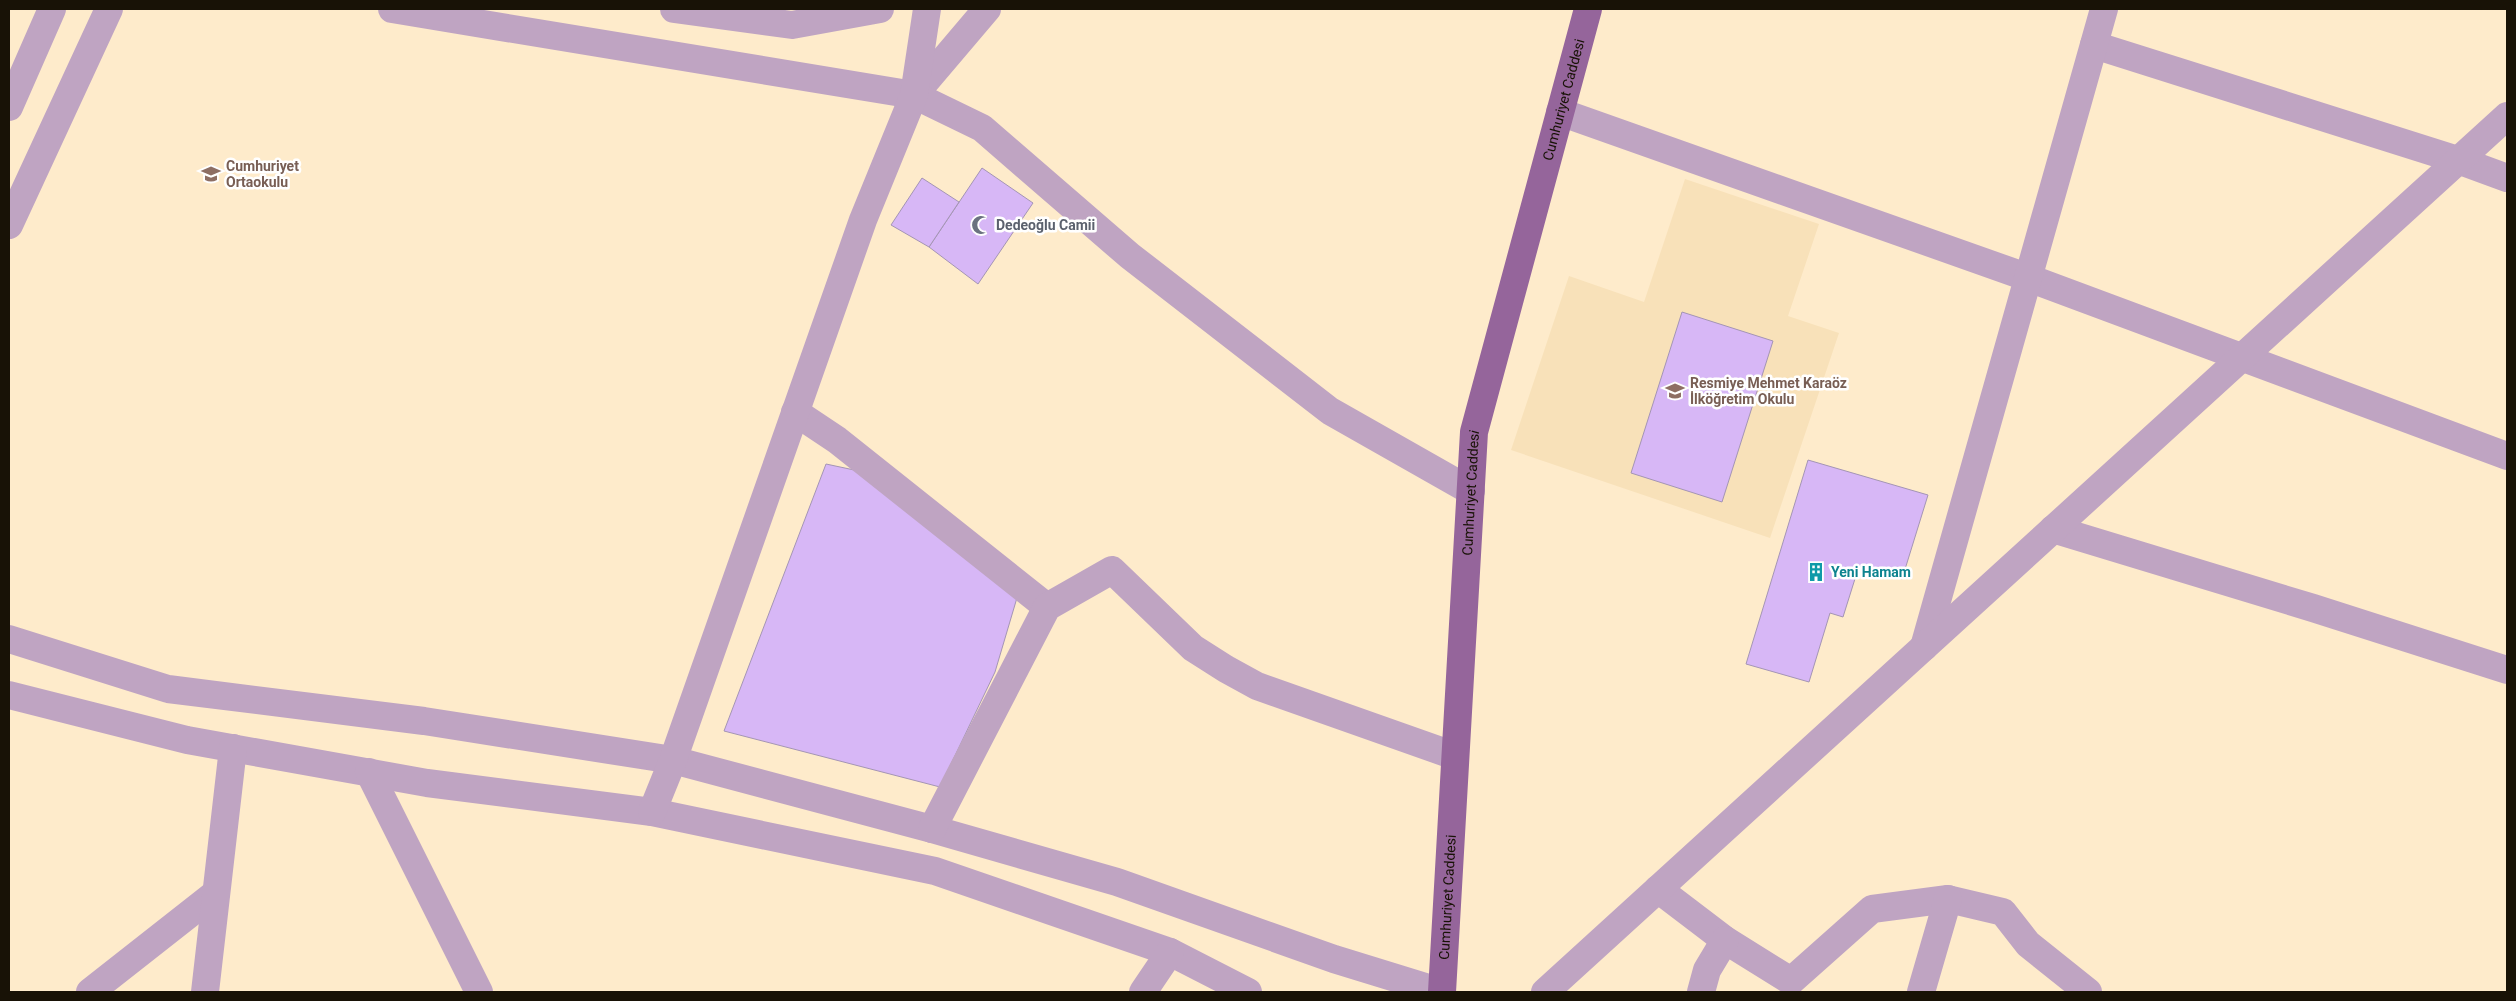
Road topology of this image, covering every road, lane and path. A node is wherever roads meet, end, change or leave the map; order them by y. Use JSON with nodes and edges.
{"nodes":[{"id":1,"x":52,"y":9,"type":"edge"},
{"id":2,"x":109,"y":9,"type":"edge"},
{"id":3,"x":392,"y":9,"type":"edge"},
{"id":4,"x":674,"y":9,"type":"edge"},
{"id":5,"x":880,"y":9,"type":"edge"},
{"id":6,"x":927,"y":9,"type":"edge"},
{"id":7,"x":987,"y":9,"type":"edge"},
{"id":8,"x":1588,"y":9,"type":"edge"},
{"id":9,"x":2104,"y":9,"type":"edge"},
{"id":10,"x":2094,"y":45,"type":"junction"},
{"id":11,"x":914,"y":95,"type":"junction"},
{"id":12,"x":9,"y":107,"type":"edge"},
{"id":13,"x":1560,"y":112,"type":"junction"},
{"id":14,"x":2507,"y":116,"type":"edge"},
{"id":15,"x":2458,"y":160,"type":"junction"},
{"id":16,"x":2507,"y":178,"type":"edge"},
{"id":17,"x":9,"y":225,"type":"edge"},
{"id":18,"x":2028,"y":278,"type":"junction"},
{"id":19,"x":2242,"y":357,"type":"junction"},
{"id":20,"x":795,"y":412,"type":"junction"},
{"id":21,"x":2507,"y":456,"type":"edge"},
{"id":22,"x":1471,"y":491,"type":"junction"},
{"id":23,"x":2053,"y":530,"type":"junction"},
{"id":24,"x":1047,"y":607,"type":"junction"},
{"id":25,"x":9,"y":639,"type":"edge"},
{"id":26,"x":1924,"y":647,"type":"junction"},
{"id":27,"x":2507,"y":670,"type":"edge"},
{"id":28,"x":9,"y":695,"type":"edge"},
{"id":29,"x":233,"y":748,"type":"junction"},
{"id":30,"x":1455,"y":756,"type":"junction"},
{"id":31,"x":673,"y":760,"type":"junction"},
{"id":32,"x":369,"y":772,"type":"junction"},
{"id":33,"x":652,"y":812,"type":"junction"},
{"id":34,"x":932,"y":829,"type":"junction"},
{"id":35,"x":1658,"y":889,"type":"junction"},
{"id":36,"x":216,"y":893,"type":"junction"},
{"id":37,"x":1948,"y":899,"type":"junction"},
{"id":38,"x":1725,"y":940,"type":"junction"},
{"id":39,"x":1170,"y":952,"type":"junction"},
{"id":40,"x":90,"y":992,"type":"edge"},
{"id":41,"x":205,"y":992,"type":"edge"},
{"id":42,"x":479,"y":992,"type":"edge"},
{"id":43,"x":1143,"y":992,"type":"edge"},
{"id":44,"x":1248,"y":992,"type":"edge"},
{"id":45,"x":1442,"y":992,"type":"edge"},
{"id":46,"x":1545,"y":992,"type":"edge"},
{"id":47,"x":1701,"y":992,"type":"edge"},
{"id":48,"x":1920,"y":992,"type":"edge"},
{"id":49,"x":2088,"y":992,"type":"edge"}],
"edges":[{"from":1,"to":12,"type":"street"},
{"from":2,"to":17,"type":"street"},
{"from":3,"to":11,"type":"street"},
{"from":4,"to":5,"type":"street"},
{"from":6,"to":11,"type":"street"},
{"from":7,"to":11,"type":"street"},
{"from":8,"to":13,"type":"main road","name":"Cumhuriyet Caddesi"},
{"from":9,"to":10,"type":"street"},
{"from":10,"to":15,"type":"street"},
{"from":10,"to":18,"type":"street"},
{"from":11,"to":20,"type":"street"},
{"from":11,"to":22,"type":"street"},
{"from":13,"to":18,"type":"street"},
{"from":13,"to":22,"type":"main road","name":"Cumhuriyet Caddesi"},
{"from":14,"to":15,"type":"street"},
{"from":15,"to":16,"type":"street"},
{"from":15,"to":19,"type":"street"},
{"from":18,"to":19,"type":"street"},
{"from":18,"to":26,"type":"street"},
{"from":19,"to":21,"type":"street"},
{"from":19,"to":23,"type":"street"},
{"from":20,"to":24,"type":"street"},
{"from":20,"to":31,"type":"street"},
{"from":22,"to":30,"type":"main road","name":"Cumhuriyet Caddesi"},
{"from":23,"to":26,"type":"street"},
{"from":23,"to":27,"type":"street"},
{"from":24,"to":30,"type":"street"},
{"from":24,"to":34,"type":"street"},
{"from":25,"to":31,"type":"street"},
{"from":26,"to":35,"type":"street"},
{"from":28,"to":29,"type":"street"},
{"from":29,"to":32,"type":"street"},
{"from":29,"to":36,"type":"street"},
{"from":30,"to":45,"type":"main road","name":"Cumhuriyet Caddesi"},
{"from":31,"to":33,"type":"street"},
{"from":31,"to":34,"type":"street"},
{"from":32,"to":33,"type":"street"},
{"from":32,"to":42,"type":"street"},
{"from":33,"to":39,"type":"street"},
{"from":34,"to":45,"type":"street"},
{"from":35,"to":38,"type":"street"},
{"from":35,"to":46,"type":"street"},
{"from":36,"to":40,"type":"street"},
{"from":36,"to":41,"type":"street"},
{"from":37,"to":38,"type":"street"},
{"from":37,"to":48,"type":"street"},
{"from":37,"to":49,"type":"street"},
{"from":38,"to":47,"type":"street"},
{"from":39,"to":43,"type":"street"},
{"from":39,"to":44,"type":"street"}]}
